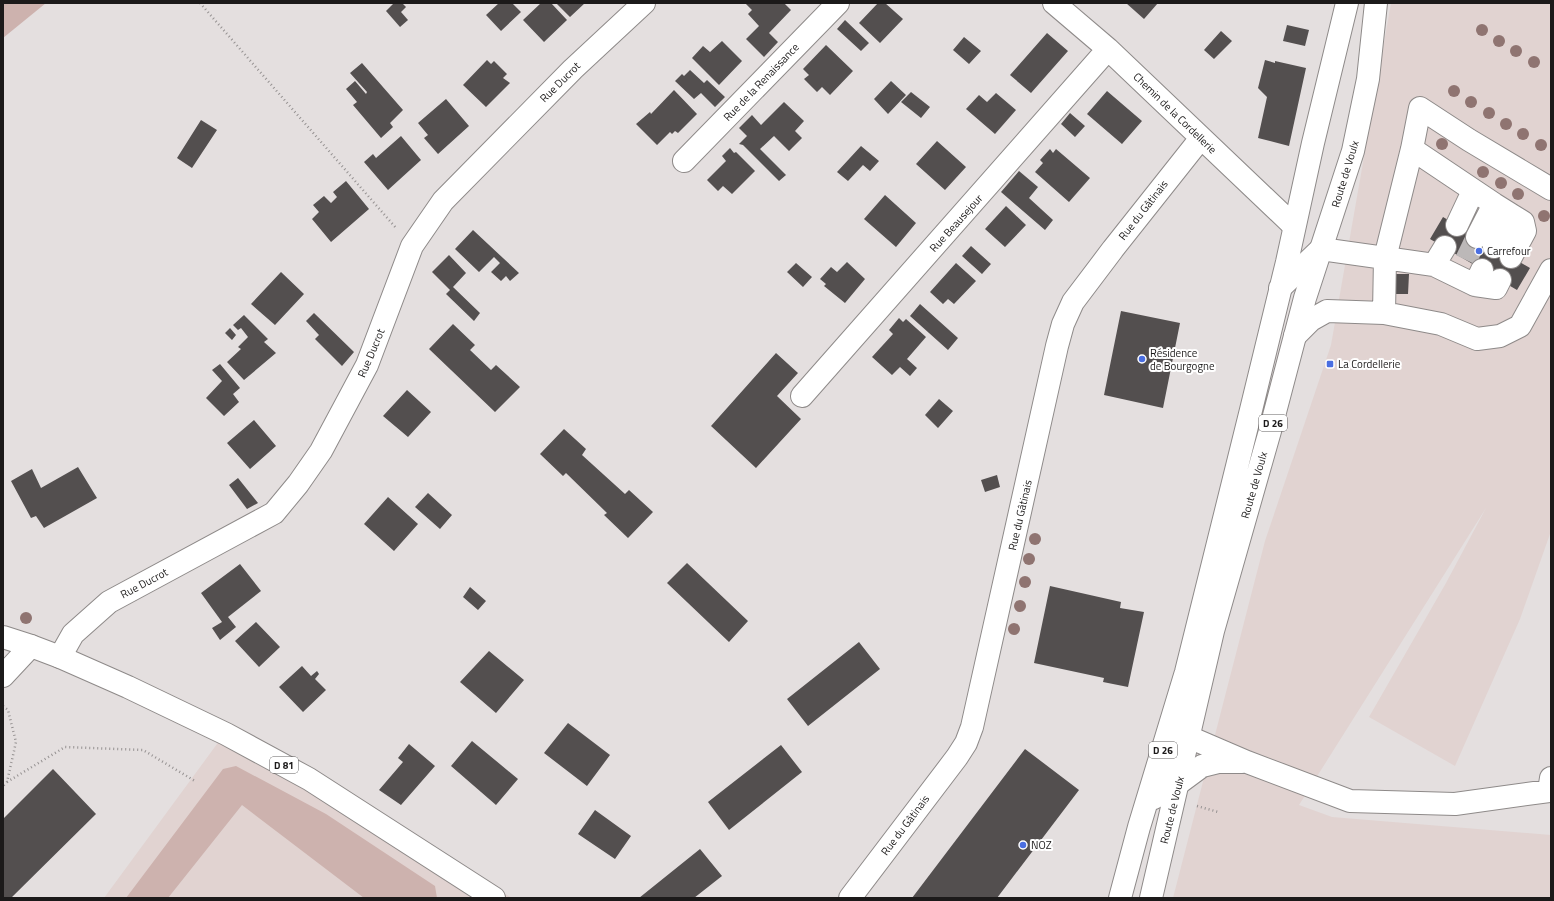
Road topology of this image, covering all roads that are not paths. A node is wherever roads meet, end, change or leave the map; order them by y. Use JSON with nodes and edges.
{"nodes":[{"id":1,"x":644,"y":3,"type":"edge"},
{"id":2,"x":838,"y":3,"type":"edge"},
{"id":3,"x":1054,"y":3,"type":"edge"},
{"id":4,"x":1347,"y":3,"type":"edge"},
{"id":5,"x":1376,"y":3,"type":"edge"},
{"id":6,"x":1108,"y":50,"type":"junction"},
{"id":7,"x":1201,"y":138,"type":"junction"},
{"id":8,"x":1412,"y":149,"type":"junction"},
{"id":9,"x":684,"y":161,"type":"dead end"},
{"id":10,"x":1551,"y":189,"type":"edge"},
{"id":11,"x":1473,"y":191,"type":"junction"},
{"id":12,"x":1502,"y":209,"type":"junction"},
{"id":13,"x":1457,"y":225,"type":"tunnel mouth"},
{"id":14,"x":1294,"y":226,"type":"junction"},
{"id":15,"x":1321,"y":249,"type":"junction"},
{"id":16,"x":1385,"y":258,"type":"junction"},
{"id":17,"x":1551,"y":270,"type":"edge"},
{"id":18,"x":1476,"y":274,"type":"dead end"},
{"id":19,"x":1280,"y":288,"type":"junction"},
{"id":20,"x":1384,"y":313,"type":"junction"},
{"id":21,"x":1295,"y":336,"type":"junction"},
{"id":22,"x":802,"y":396,"type":"dead end"},
{"id":23,"x":3,"y":637,"type":"edge"},
{"id":24,"x":31,"y":646,"type":"junction"},
{"id":25,"x":60,"y":657,"type":"junction"},
{"id":26,"x":1186,"y":672,"type":"junction"},
{"id":27,"x":3,"y":676,"type":"edge"},
{"id":28,"x":1189,"y":737,"type":"junction"},
{"id":29,"x":1247,"y":762,"type":"junction"},
{"id":30,"x":1551,"y":778,"type":"edge"},
{"id":31,"x":1179,"y":783,"type":"junction"},
{"id":32,"x":1139,"y":827,"type":"junction"},
{"id":33,"x":494,"y":898,"type":"edge"},
{"id":34,"x":850,"y":898,"type":"edge"},
{"id":35,"x":1120,"y":898,"type":"edge"},
{"id":36,"x":1152,"y":898,"type":"edge"}],
"edges":[{"from":1,"to":25,"type":"main road","name":"Rue Ducrot"},
{"from":2,"to":9,"type":"main road","name":"Rue de la Renaissance"},
{"from":3,"to":6,"type":"main road","name":"Chemin de la Cordellerie"},
{"from":4,"to":14,"type":"main road","name":"Route de Voulx","number":"D 26"},
{"from":5,"to":15,"type":"main road","name":"Route de Voulx","number":"D 26"},
{"from":6,"to":7,"type":"main road","name":"Chemin de la Cordellerie"},
{"from":6,"to":22,"type":"main road","name":"Rue Beausejour"},
{"from":7,"to":14,"type":"main road","name":"Chemin de la Cordellerie"},
{"from":7,"to":34,"type":"main road","name":"Rue du Gâtinais"},
{"from":8,"to":10,"type":"main road"},
{"from":8,"to":11,"type":"main road"},
{"from":8,"to":16,"type":"main road"},
{"from":11,"to":12,"type":"main road"},
{"from":11,"to":13,"type":"main road"},
{"from":12,"to":12,"type":"main road"},
{"from":14,"to":19,"type":"main road","name":"Route de Voulx","number":"D 26"},
{"from":15,"to":16,"type":"main road"},
{"from":15,"to":19,"type":"main road"},
{"from":15,"to":21,"type":"main road","name":"Route de Voulx","number":"D 26"},
{"from":16,"to":18,"type":"main road"},
{"from":16,"to":20,"type":"main road"},
{"from":17,"to":20,"type":"main road"},
{"from":19,"to":26,"type":"main road","name":"Route de Voulx","number":"D 26"},
{"from":20,"to":21,"type":"main road"},
{"from":21,"to":28,"type":"main road","name":"Route de Voulx","number":"D 26"},
{"from":23,"to":24,"type":"main road","number":"D 81"},
{"from":24,"to":25,"type":"main road","number":"D 81"},
{"from":24,"to":27,"type":"main road"},
{"from":25,"to":33,"type":"main road","number":"D 81"},
{"from":26,"to":28,"type":"main road"},
{"from":26,"to":32,"type":"main road","name":"Route de Voulx","number":"D 26"},
{"from":28,"to":29,"type":"main road"},
{"from":28,"to":31,"type":"main road","name":"Route de Voulx","number":"D 26"},
{"from":28,"to":32,"type":"main road"},
{"from":29,"to":30,"type":"main road"},
{"from":29,"to":31,"type":"main road"},
{"from":31,"to":36,"type":"main road","name":"Route de Voulx","number":"D 26"},
{"from":32,"to":35,"type":"main road","name":"Route de Voulx","number":"D 26"}]}
